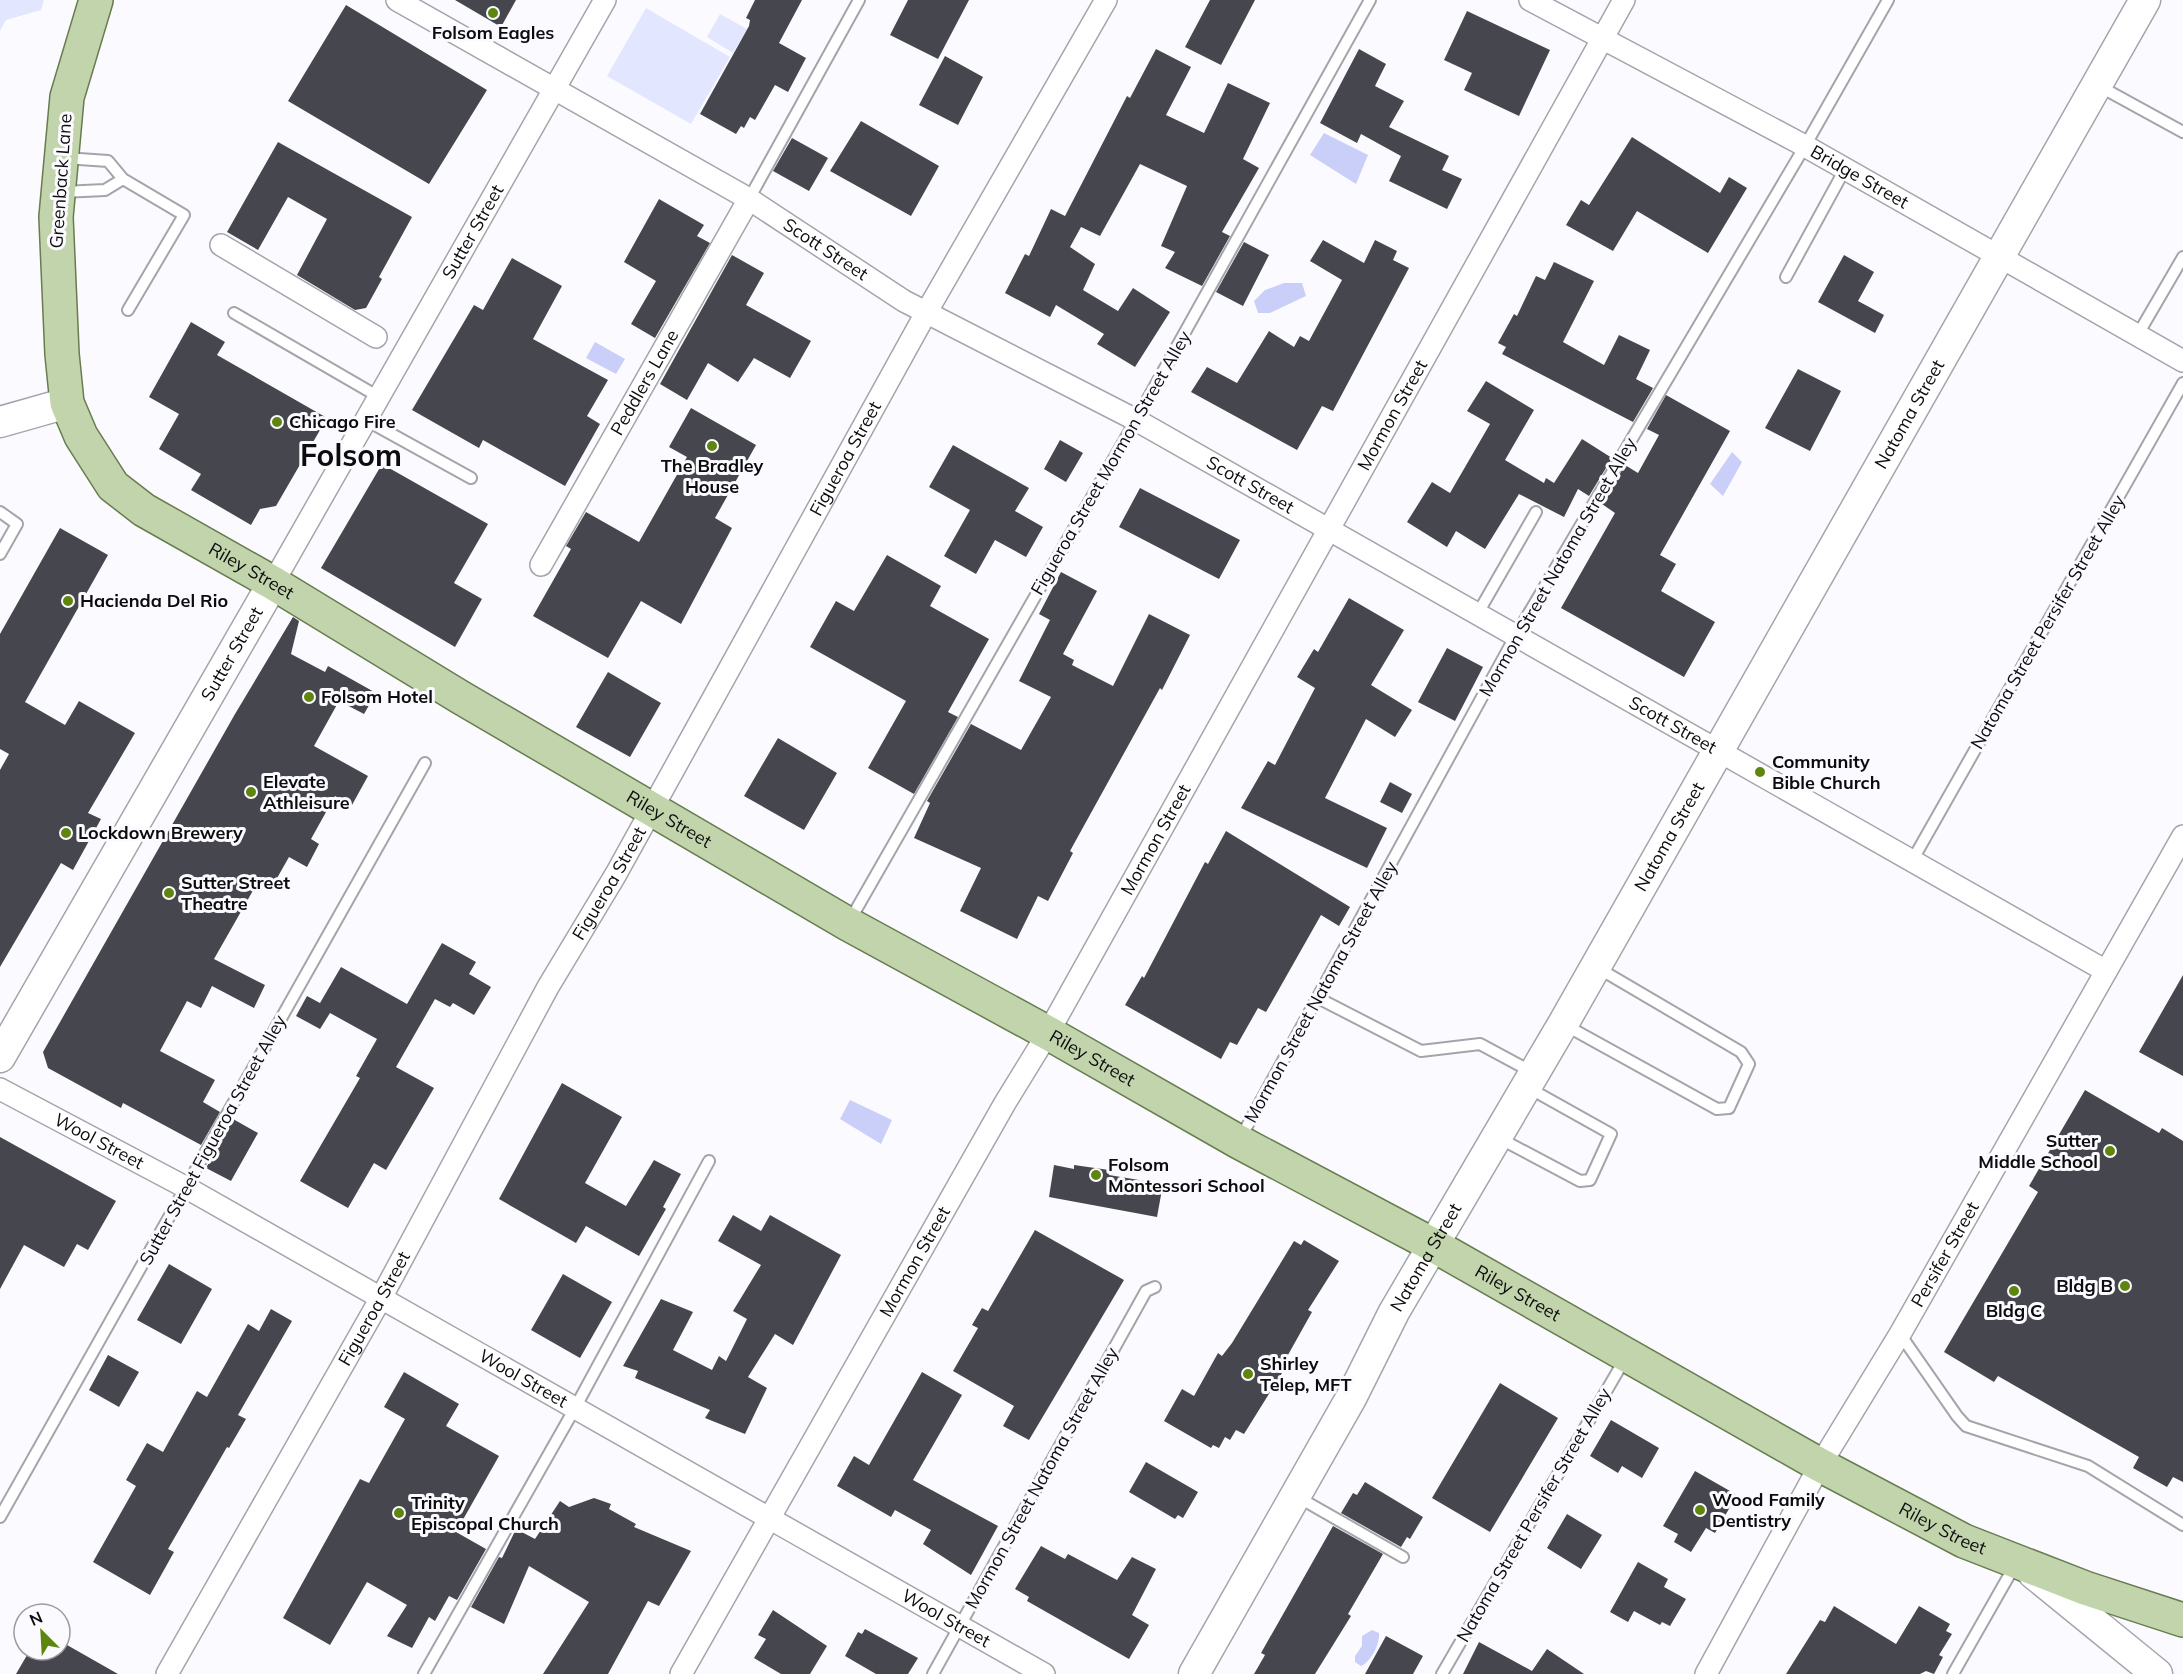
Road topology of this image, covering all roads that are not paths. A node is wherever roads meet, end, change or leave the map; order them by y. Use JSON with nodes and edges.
{"nodes":[{"id":1,"x":96,"y":0,"type":"edge"},
{"id":2,"x":397,"y":0,"type":"edge"},
{"id":3,"x":605,"y":0,"type":"edge"},
{"id":4,"x":860,"y":0,"type":"edge"},
{"id":5,"x":1106,"y":0,"type":"edge"},
{"id":6,"x":1371,"y":0,"type":"edge"},
{"id":7,"x":1530,"y":0,"type":"edge"},
{"id":8,"x":1624,"y":0,"type":"edge"},
{"id":9,"x":1888,"y":0,"type":"edge"},
{"id":10,"x":2145,"y":0,"type":"edge"},
{"id":11,"x":1602,"y":40,"type":"junction"},
{"id":12,"x":2097,"y":85,"type":"junction"},
{"id":13,"x":554,"y":90,"type":"junction"},
{"id":14,"x":2183,"y":132,"type":"edge"},
{"id":15,"x":1805,"y":146,"type":"junction"},
{"id":16,"x":62,"y":158,"type":"junction"},
{"id":17,"x":1845,"y":169,"type":"junction"},
{"id":18,"x":123,"y":179,"type":"junction"},
{"id":19,"x":58,"y":192,"type":"junction"},
{"id":20,"x":749,"y":200,"type":"junction"},
{"id":21,"x":221,"y":245,"type":"dead end"},
{"id":22,"x":1999,"y":257,"type":"junction"},
{"id":23,"x":2183,"y":257,"type":"edge"},
{"id":24,"x":1786,"y":277,"type":"dead end"},
{"id":25,"x":128,"y":310,"type":"dead end"},
{"id":26,"x":234,"y":313,"type":"dead end"},
{"id":27,"x":926,"y":313,"type":"junction"},
{"id":28,"x":2137,"y":336,"type":"junction"},
{"id":29,"x":376,"y":337,"type":"dead end"},
{"id":30,"x":2183,"y":361,"type":"edge"},
{"id":31,"x":2183,"y":383,"type":"edge"},
{"id":32,"x":380,"y":397,"type":"junction"},
{"id":33,"x":67,"y":403,"type":"junction"},
{"id":34,"x":366,"y":420,"type":"junction"},
{"id":35,"x":1136,"y":420,"type":"junction"},
{"id":36,"x":0,"y":422,"type":"edge"},
{"id":37,"x":471,"y":478,"type":"dead end"},
{"id":38,"x":0,"y":512,"type":"edge"},
{"id":39,"x":1536,"y":512,"type":"dead end"},
{"id":40,"x":1330,"y":530,"type":"junction"},
{"id":41,"x":0,"y":554,"type":"edge"},
{"id":42,"x":541,"y":565,"type":"dead end"},
{"id":43,"x":273,"y":583,"type":"junction"},
{"id":44,"x":1478,"y":613,"type":"junction"},
{"id":45,"x":1516,"y":635,"type":"junction"},
{"id":46,"x":1718,"y":751,"type":"junction"},
{"id":47,"x":425,"y":763,"type":"dead end"},
{"id":48,"x":652,"y":810,"type":"junction"},
{"id":49,"x":2183,"y":836,"type":"edge"},
{"id":50,"x":1912,"y":861,"type":"junction"},
{"id":51,"x":848,"y":924,"type":"junction"},
{"id":52,"x":1595,"y":966,"type":"junction"},
{"id":53,"x":2106,"y":971,"type":"junction"},
{"id":54,"x":1318,"y":998,"type":"junction"},
{"id":55,"x":1563,"y":1024,"type":"junction"},
{"id":56,"x":1048,"y":1033,"type":"junction"},
{"id":57,"x":0,"y":1057,"type":"edge"},
{"id":58,"x":1531,"y":1080,"type":"junction"},
{"id":59,"x":0,"y":1089,"type":"edge"},
{"id":60,"x":1498,"y":1137,"type":"junction"},
{"id":61,"x":1239,"y":1142,"type":"junction"},
{"id":62,"x":709,"y":1161,"type":"dead end"},
{"id":63,"x":187,"y":1188,"type":"junction"},
{"id":64,"x":1433,"y":1245,"type":"junction"},
{"id":65,"x":1155,"y":1287,"type":"dead end"},
{"id":66,"x":381,"y":1298,"type":"junction"},
{"id":67,"x":1900,"y":1334,"type":"junction"},
{"id":68,"x":1626,"y":1357,"type":"junction"},
{"id":69,"x":575,"y":1408,"type":"junction"},
{"id":70,"x":1820,"y":1465,"type":"junction"},
{"id":71,"x":1296,"y":1496,"type":"junction"},
{"id":72,"x":0,"y":1517,"type":"edge"},
{"id":73,"x":769,"y":1518,"type":"junction"},
{"id":74,"x":2183,"y":1525,"type":"edge"},
{"id":75,"x":1403,"y":1557,"type":"dead end"},
{"id":76,"x":2020,"y":1564,"type":"junction"},
{"id":77,"x":2183,"y":1620,"type":"edge"},
{"id":78,"x":959,"y":1626,"type":"junction"},
{"id":79,"x":167,"y":1674,"type":"edge"},
{"id":80,"x":424,"y":1674,"type":"edge"},
{"id":81,"x":681,"y":1674,"type":"edge"},
{"id":82,"x":933,"y":1674,"type":"edge"},
{"id":83,"x":1044,"y":1674,"type":"edge"},
{"id":84,"x":1194,"y":1674,"type":"edge"},
{"id":85,"x":1442,"y":1674,"type":"edge"},
{"id":86,"x":1706,"y":1674,"type":"edge"},
{"id":87,"x":1953,"y":1674,"type":"edge"},
{"id":88,"x":2157,"y":1674,"type":"edge"}],
"edges":[{"from":1,"to":16,"type":"main road","name":"Greenback Lane"},
{"from":2,"to":13,"type":"street","name":"Scott Street"},
{"from":3,"to":13,"type":"street","name":"Sutter Street"},
{"from":4,"to":20,"type":"lane"},
{"from":5,"to":27,"type":"street","name":"Figueroa Street"},
{"from":6,"to":35,"type":"lane","name":"Figueroa Street Mormon Street Alley"},
{"from":7,"to":11,"type":"street","name":"Bridge Street"},
{"from":8,"to":11,"type":"street","name":"Mormon Street"},
{"from":9,"to":15,"type":"lane","name":"Mormon Street Natoma Street Alley"},
{"from":10,"to":12,"type":"main road","name":"Natoma Street"},
{"from":11,"to":15,"type":"street","name":"Bridge Street"},
{"from":11,"to":40,"type":"street","name":"Mormon Street"},
{"from":12,"to":14,"type":"lane"},
{"from":12,"to":22,"type":"main road","name":"Natoma Street"},
{"from":13,"to":20,"type":"street","name":"Scott Street"},
{"from":13,"to":32,"type":"street","name":"Sutter Street"},
{"from":15,"to":17,"type":"street","name":"Bridge Street"},
{"from":15,"to":45,"type":"lane","name":"Mormon Street Natoma Street Alley"},
{"from":16,"to":18,"type":"lane"},
{"from":16,"to":19,"type":"main road","name":"Greenback Lane"},
{"from":17,"to":22,"type":"street","name":"Bridge Street"},
{"from":17,"to":24,"type":"lane"},
{"from":18,"to":19,"type":"lane"},
{"from":18,"to":25,"type":"lane"},
{"from":19,"to":33,"type":"main road","name":"Greenback Lane"},
{"from":20,"to":27,"type":"street","name":"Scott Street"},
{"from":20,"to":42,"type":"street","name":"Peddlers Lane"},
{"from":21,"to":29,"type":"street"},
{"from":22,"to":28,"type":"street","name":"Bridge Street"},
{"from":22,"to":46,"type":"main road","name":"Natoma Street"},
{"from":23,"to":28,"type":"lane"},
{"from":26,"to":32,"type":"lane"},
{"from":27,"to":35,"type":"street","name":"Scott Street"},
{"from":27,"to":48,"type":"street","name":"Figueroa Street"},
{"from":28,"to":30,"type":"street","name":"Bridge Street"},
{"from":31,"to":50,"type":"lane","name":"Natoma Street Persifer Street Alley"},
{"from":32,"to":34,"type":"street","name":"Sutter Street"},
{"from":33,"to":36,"type":"main road"},
{"from":33,"to":43,"type":"main road","name":"Riley Street"},
{"from":34,"to":37,"type":"lane"},
{"from":34,"to":43,"type":"street","name":"Sutter Street"},
{"from":35,"to":40,"type":"street","name":"Scott Street"},
{"from":35,"to":51,"type":"lane","name":"Figueroa Street Mormon Street Alley"},
{"from":38,"to":41,"type":"lane"},
{"from":39,"to":44,"type":"lane"},
{"from":40,"to":44,"type":"street","name":"Scott Street"},
{"from":40,"to":56,"type":"street","name":"Mormon Street"},
{"from":43,"to":48,"type":"main road","name":"Riley Street"},
{"from":43,"to":57,"type":"main road","name":"Sutter Street"},
{"from":44,"to":45,"type":"street","name":"Scott Street"},
{"from":45,"to":46,"type":"street","name":"Scott Street"},
{"from":45,"to":54,"type":"lane","name":"Mormon Street Natoma Street Alley"},
{"from":46,"to":50,"type":"street","name":"Scott Street"},
{"from":46,"to":52,"type":"main road","name":"Natoma Street"},
{"from":47,"to":63,"type":"lane","name":"Sutter Street Figueroa Street Alley"},
{"from":48,"to":51,"type":"main road","name":"Riley Street"},
{"from":48,"to":66,"type":"street","name":"Figueroa Street"},
{"from":49,"to":53,"type":"street","name":"Persifer Street"},
{"from":50,"to":53,"type":"street","name":"Scott Street"},
{"from":51,"to":56,"type":"main road","name":"Riley Street"},
{"from":52,"to":55,"type":"main road","name":"Natoma Street"},
{"from":52,"to":55,"type":"lane"},
{"from":53,"to":67,"type":"street","name":"Persifer Street"},
{"from":54,"to":58,"type":"lane"},
{"from":54,"to":61,"type":"lane","name":"Mormon Street Natoma Street Alley"},
{"from":55,"to":58,"type":"main road","name":"Natoma Street"},
{"from":56,"to":61,"type":"main road","name":"Riley Street"},
{"from":56,"to":73,"type":"street","name":"Mormon Street"},
{"from":58,"to":60,"type":"main road","name":"Natoma Street"},
{"from":58,"to":60,"type":"lane"},
{"from":59,"to":63,"type":"street","name":"Wool Street"},
{"from":60,"to":64,"type":"main road","name":"Natoma Street"},
{"from":61,"to":64,"type":"main road","name":"Riley Street"},
{"from":62,"to":69,"type":"lane"},
{"from":63,"to":66,"type":"street","name":"Wool Street"},
{"from":63,"to":72,"type":"lane","name":"Sutter Street Figueroa Street Alley"},
{"from":64,"to":68,"type":"main road","name":"Riley Street"},
{"from":64,"to":71,"type":"main road","name":"Natoma Street"},
{"from":65,"to":78,"type":"lane","name":"Mormon Street Natoma Street Alley"},
{"from":66,"to":69,"type":"street","name":"Wool Street"},
{"from":66,"to":79,"type":"street","name":"Figueroa Street"},
{"from":67,"to":70,"type":"street","name":"Persifer Street"},
{"from":67,"to":74,"type":"lane"},
{"from":68,"to":70,"type":"main road","name":"Riley Street"},
{"from":68,"to":85,"type":"lane","name":"Natoma Street Persifer Street Alley"},
{"from":69,"to":73,"type":"street","name":"Wool Street"},
{"from":69,"to":80,"type":"lane"},
{"from":70,"to":76,"type":"main road","name":"Riley Street"},
{"from":70,"to":86,"type":"street","name":"Persifer Street"},
{"from":71,"to":75,"type":"lane"},
{"from":71,"to":84,"type":"main road","name":"Natoma Street"},
{"from":73,"to":78,"type":"street","name":"Wool Street"},
{"from":73,"to":81,"type":"street","name":"Mormon Street"},
{"from":76,"to":77,"type":"main road","name":"Riley Street"},
{"from":76,"to":87,"type":"lane"},
{"from":76,"to":88,"type":"main road"},
{"from":78,"to":82,"type":"lane","name":"Mormon Street Natoma Street Alley"},
{"from":78,"to":83,"type":"street","name":"Wool Street"}]}
